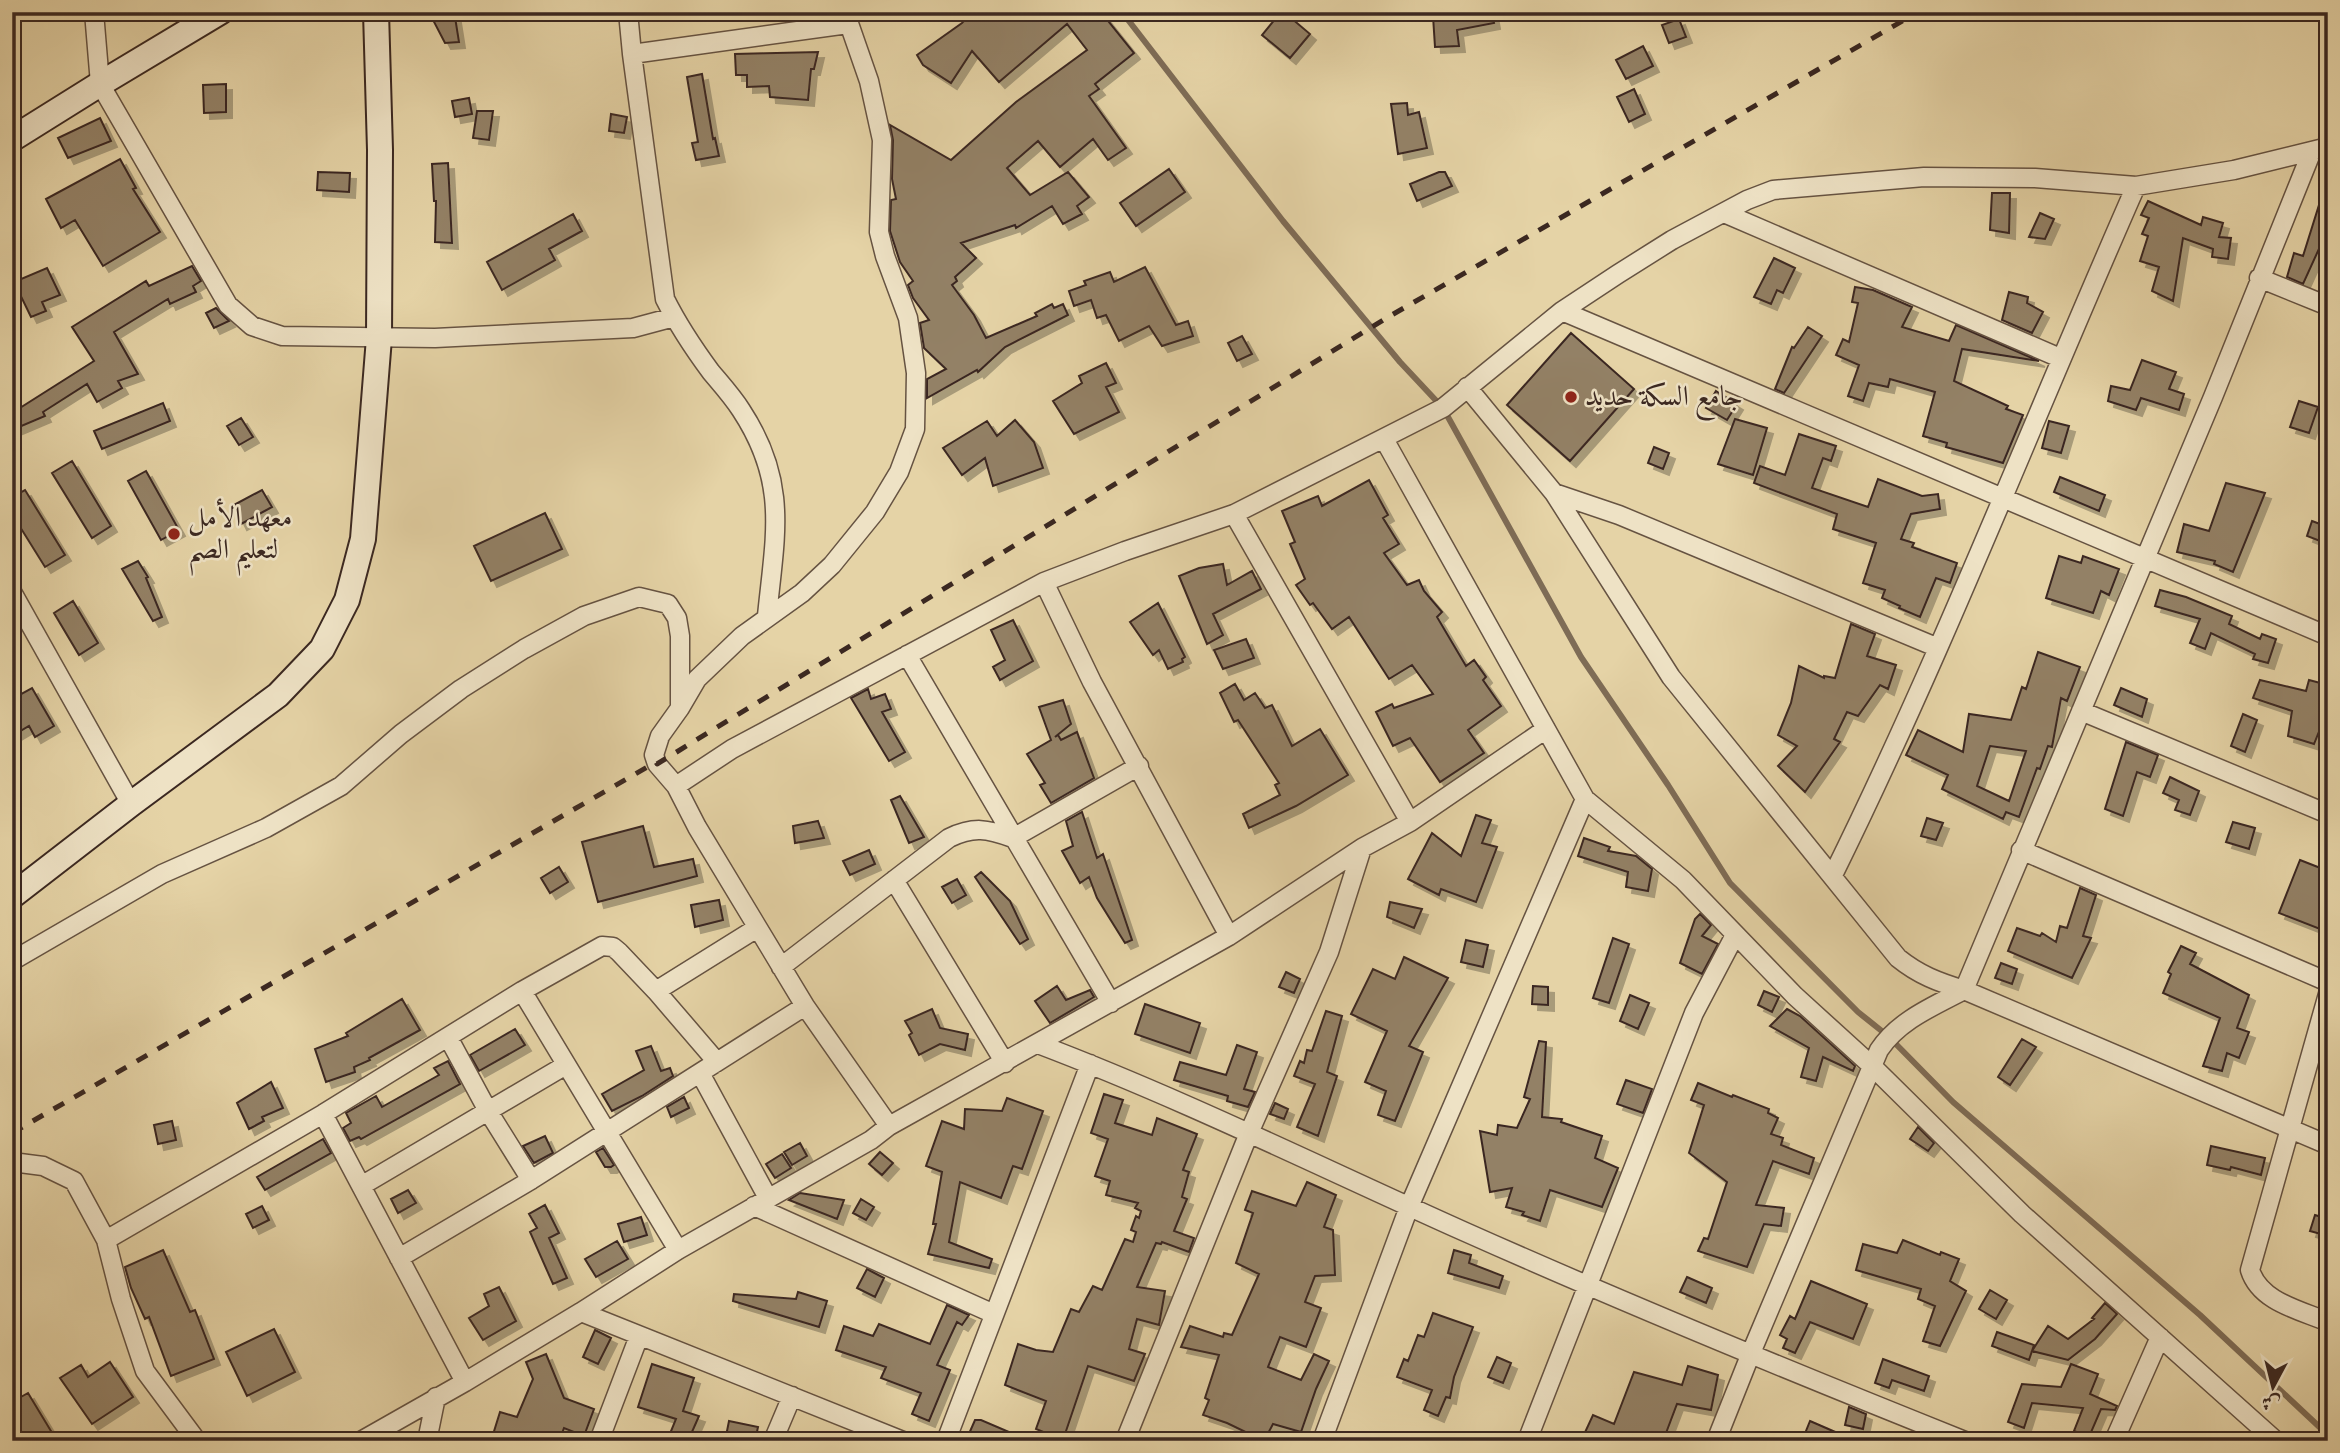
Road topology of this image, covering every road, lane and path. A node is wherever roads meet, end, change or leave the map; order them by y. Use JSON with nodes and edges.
{"nodes":[{"id":1,"x":94,"y":12,"type":"edge"},
{"id":2,"x":220,"y":12,"type":"edge"},
{"id":3,"x":376,"y":12,"type":"edge"},
{"id":4,"x":628,"y":12,"type":"edge"},
{"id":5,"x":846,"y":18,"type":"edge"},
{"id":6,"x":632,"y":54,"type":"junction"},
{"id":7,"x":100,"y":83,"type":"junction"},
{"id":8,"x":12,"y":139,"type":"edge"},
{"id":9,"x":2320,"y":149,"type":"edge"},
{"id":10,"x":2136,"y":186,"type":"junction"},
{"id":11,"x":1724,"y":213,"type":"junction"},
{"id":12,"x":2259,"y":278,"type":"junction"},
{"id":13,"x":2328,"y":306,"type":"edge"},
{"id":14,"x":1562,"y":312,"type":"junction"},
{"id":15,"x":674,"y":317,"type":"junction"},
{"id":16,"x":379,"y":338,"type":"junction"},
{"id":17,"x":2060,"y":358,"type":"junction"},
{"id":18,"x":1467,"y":387,"type":"junction"},
{"id":19,"x":1384,"y":439,"type":"junction"},
{"id":20,"x":1554,"y":493,"type":"junction"},
{"id":21,"x":2002,"y":498,"type":"junction"},
{"id":22,"x":1234,"y":513,"type":"junction"},
{"id":23,"x":2145,"y":558,"type":"junction"},
{"id":24,"x":1044,"y":582,"type":"junction"},
{"id":25,"x":12,"y":592,"type":"edge"},
{"id":26,"x":767,"y":617,"type":"junction"},
{"id":27,"x":2328,"y":636,"type":"edge"},
{"id":28,"x":1936,"y":647,"type":"junction"},
{"id":29,"x":907,"y":655,"type":"junction"},
{"id":30,"x":681,"y":708,"type":"junction"},
{"id":31,"x":2081,"y":711,"type":"junction"},
{"id":32,"x":1546,"y":729,"type":"junction"},
{"id":33,"x":1139,"y":766,"type":"junction"},
{"id":34,"x":676,"y":786,"type":"junction"},
{"id":35,"x":1585,"y":799,"type":"junction"},
{"id":36,"x":131,"y":804,"type":"junction"},
{"id":37,"x":2328,"y":814,"type":"edge"},
{"id":38,"x":1410,"y":822,"type":"junction"},
{"id":39,"x":1013,"y":838,"type":"junction"},
{"id":40,"x":1362,"y":848,"type":"junction"},
{"id":41,"x":2021,"y":850,"type":"junction"},
{"id":42,"x":1833,"y":875,"type":"junction"},
{"id":43,"x":894,"y":880,"type":"junction"},
{"id":44,"x":12,"y":896,"type":"edge"},
{"id":45,"x":757,"y":928,"type":"junction"},
{"id":46,"x":1735,"y":935,"type":"junction"},
{"id":47,"x":1229,"y":936,"type":"junction"},
{"id":48,"x":12,"y":961,"type":"edge"},
{"id":49,"x":781,"y":967,"type":"junction"},
{"id":50,"x":2328,"y":982,"type":"edge"},
{"id":51,"x":1964,"y":990,"type":"junction"},
{"id":52,"x":522,"y":991,"type":"junction"},
{"id":53,"x":656,"y":991,"type":"junction"},
{"id":54,"x":2328,"y":994,"type":"edge"},
{"id":55,"x":1111,"y":1003,"type":"junction"},
{"id":56,"x":805,"y":1006,"type":"junction"},
{"id":57,"x":448,"y":1037,"type":"junction"},
{"id":58,"x":1038,"y":1044,"type":"junction"},
{"id":59,"x":717,"y":1062,"type":"junction"},
{"id":60,"x":1005,"y":1063,"type":"junction"},
{"id":61,"x":1090,"y":1064,"type":"junction"},
{"id":62,"x":566,"y":1065,"type":"junction"},
{"id":63,"x":1872,"y":1066,"type":"junction"},
{"id":64,"x":700,"y":1073,"type":"junction"},
{"id":65,"x":488,"y":1111,"type":"junction"},
{"id":66,"x":323,"y":1114,"type":"junction"},
{"id":67,"x":889,"y":1126,"type":"junction"},
{"id":68,"x":2290,"y":1129,"type":"junction"},
{"id":69,"x":606,"y":1132,"type":"junction"},
{"id":70,"x":1249,"y":1133,"type":"junction"},
{"id":71,"x":2328,"y":1145,"type":"edge"},
{"id":72,"x":12,"y":1162,"type":"edge"},
{"id":73,"x":531,"y":1180,"type":"junction"},
{"id":74,"x":361,"y":1186,"type":"junction"},
{"id":75,"x":761,"y":1202,"type":"junction"},
{"id":76,"x":1409,"y":1208,"type":"junction"},
{"id":77,"x":106,"y":1240,"type":"junction"},
{"id":78,"x":678,"y":1250,"type":"junction"},
{"id":79,"x":399,"y":1258,"type":"junction"},
{"id":80,"x":1587,"y":1287,"type":"junction"},
{"id":81,"x":580,"y":1312,"type":"junction"},
{"id":82,"x":994,"y":1314,"type":"junction"},
{"id":83,"x":2328,"y":1322,"type":"edge"},
{"id":84,"x":639,"y":1336,"type":"junction"},
{"id":85,"x":2160,"y":1336,"type":"junction"},
{"id":86,"x":1751,"y":1353,"type":"junction"},
{"id":87,"x":465,"y":1382,"type":"junction"},
{"id":88,"x":792,"y":1396,"type":"junction"},
{"id":89,"x":436,"y":1397,"type":"junction"},
{"id":90,"x":1933,"y":1435,"type":"edge"},
{"id":91,"x":197,"y":1441,"type":"edge"},
{"id":92,"x":361,"y":1441,"type":"edge"},
{"id":93,"x":427,"y":1441,"type":"edge"},
{"id":94,"x":599,"y":1441,"type":"edge"},
{"id":95,"x":773,"y":1441,"type":"edge"},
{"id":96,"x":903,"y":1441,"type":"edge"},
{"id":97,"x":946,"y":1441,"type":"edge"},
{"id":98,"x":1125,"y":1441,"type":"edge"},
{"id":99,"x":1322,"y":1441,"type":"edge"},
{"id":100,"x":1527,"y":1441,"type":"edge"},
{"id":101,"x":1716,"y":1441,"type":"edge"},
{"id":102,"x":1965,"y":1441,"type":"edge"},
{"id":103,"x":2115,"y":1441,"type":"edge"},
{"id":104,"x":2276,"y":1441,"type":"edge"}],
"edges":[{"from":1,"to":7,"type":"street"},
{"from":2,"to":7,"type":"main road"},
{"from":3,"to":16,"type":"main road"},
{"from":4,"to":6,"type":"street"},
{"from":5,"to":6,"type":"street"},
{"from":5,"to":26,"type":"street"},
{"from":6,"to":15,"type":"street"},
{"from":7,"to":8,"type":"main road"},
{"from":7,"to":16,"type":"street"},
{"from":9,"to":10,"type":"street"},
{"from":9,"to":12,"type":"street"},
{"from":10,"to":11,"type":"street"},
{"from":10,"to":17,"type":"street"},
{"from":11,"to":14,"type":"street"},
{"from":11,"to":17,"type":"street"},
{"from":12,"to":13,"type":"street"},
{"from":12,"to":23,"type":"street"},
{"from":14,"to":18,"type":"street"},
{"from":14,"to":21,"type":"street"},
{"from":15,"to":16,"type":"street"},
{"from":15,"to":26,"type":"street"},
{"from":16,"to":36,"type":"main road"},
{"from":17,"to":21,"type":"street"},
{"from":18,"to":19,"type":"street"},
{"from":18,"to":20,"type":"street"},
{"from":19,"to":22,"type":"street"},
{"from":19,"to":32,"type":"street"},
{"from":20,"to":28,"type":"street"},
{"from":20,"to":42,"type":"street"},
{"from":21,"to":23,"type":"street"},
{"from":21,"to":28,"type":"street"},
{"from":22,"to":24,"type":"street"},
{"from":22,"to":38,"type":"street"},
{"from":23,"to":27,"type":"street"},
{"from":23,"to":31,"type":"street"},
{"from":24,"to":29,"type":"street"},
{"from":24,"to":33,"type":"street"},
{"from":25,"to":36,"type":"street"},
{"from":26,"to":30,"type":"street"},
{"from":28,"to":42,"type":"street"},
{"from":29,"to":34,"type":"street"},
{"from":29,"to":39,"type":"street"},
{"from":30,"to":34,"type":"street"},
{"from":30,"to":48,"type":"street"},
{"from":31,"to":37,"type":"street"},
{"from":31,"to":41,"type":"street"},
{"from":32,"to":35,"type":"street"},
{"from":32,"to":38,"type":"street"},
{"from":33,"to":39,"type":"street"},
{"from":33,"to":47,"type":"street"},
{"from":34,"to":45,"type":"street"},
{"from":35,"to":46,"type":"street"},
{"from":35,"to":76,"type":"street"},
{"from":36,"to":44,"type":"main road"},
{"from":38,"to":40,"type":"street"},
{"from":39,"to":43,"type":"street"},
{"from":39,"to":55,"type":"street"},
{"from":40,"to":47,"type":"street"},
{"from":40,"to":70,"type":"street"},
{"from":41,"to":50,"type":"street"},
{"from":41,"to":51,"type":"street"},
{"from":42,"to":51,"type":"street"},
{"from":43,"to":49,"type":"street"},
{"from":43,"to":60,"type":"street"},
{"from":45,"to":49,"type":"street"},
{"from":45,"to":53,"type":"street"},
{"from":46,"to":63,"type":"street"},
{"from":46,"to":80,"type":"street"},
{"from":47,"to":55,"type":"street"},
{"from":49,"to":56,"type":"street"},
{"from":51,"to":63,"type":"street"},
{"from":51,"to":68,"type":"street"},
{"from":52,"to":53,"type":"street"},
{"from":52,"to":57,"type":"street"},
{"from":52,"to":62,"type":"street"},
{"from":53,"to":59,"type":"street"},
{"from":54,"to":68,"type":"street"},
{"from":55,"to":58,"type":"street"},
{"from":56,"to":59,"type":"street"},
{"from":56,"to":67,"type":"street"},
{"from":57,"to":65,"type":"street"},
{"from":57,"to":66,"type":"street"},
{"from":58,"to":60,"type":"street"},
{"from":58,"to":61,"type":"street"},
{"from":59,"to":64,"type":"street"},
{"from":60,"to":67,"type":"street"},
{"from":61,"to":70,"type":"street"},
{"from":61,"to":82,"type":"street"},
{"from":62,"to":65,"type":"street"},
{"from":62,"to":69,"type":"street"},
{"from":63,"to":85,"type":"street"},
{"from":63,"to":86,"type":"street"},
{"from":64,"to":69,"type":"street"},
{"from":64,"to":75,"type":"street"},
{"from":65,"to":73,"type":"street"},
{"from":65,"to":74,"type":"street"},
{"from":66,"to":74,"type":"street"},
{"from":66,"to":77,"type":"street"},
{"from":67,"to":75,"type":"street"},
{"from":68,"to":71,"type":"street"},
{"from":68,"to":83,"type":"street"},
{"from":69,"to":73,"type":"street"},
{"from":69,"to":78,"type":"street"},
{"from":70,"to":76,"type":"street"},
{"from":70,"to":98,"type":"street"},
{"from":72,"to":77,"type":"street"},
{"from":73,"to":79,"type":"street"},
{"from":74,"to":79,"type":"street"},
{"from":75,"to":78,"type":"street"},
{"from":75,"to":82,"type":"street"},
{"from":76,"to":80,"type":"street"},
{"from":76,"to":99,"type":"street"},
{"from":77,"to":91,"type":"street"},
{"from":78,"to":81,"type":"street"},
{"from":79,"to":87,"type":"street"},
{"from":80,"to":86,"type":"street"},
{"from":80,"to":100,"type":"street"},
{"from":81,"to":84,"type":"street"},
{"from":81,"to":87,"type":"street"},
{"from":82,"to":97,"type":"street"},
{"from":84,"to":88,"type":"street"},
{"from":84,"to":94,"type":"street"},
{"from":85,"to":103,"type":"street"},
{"from":85,"to":104,"type":"street"},
{"from":86,"to":90,"type":"street"},
{"from":86,"to":101,"type":"street"},
{"from":87,"to":89,"type":"street"},
{"from":88,"to":95,"type":"street"},
{"from":88,"to":96,"type":"street"},
{"from":89,"to":92,"type":"street"},
{"from":89,"to":93,"type":"street"},
{"from":90,"to":102,"type":"street"}]}
